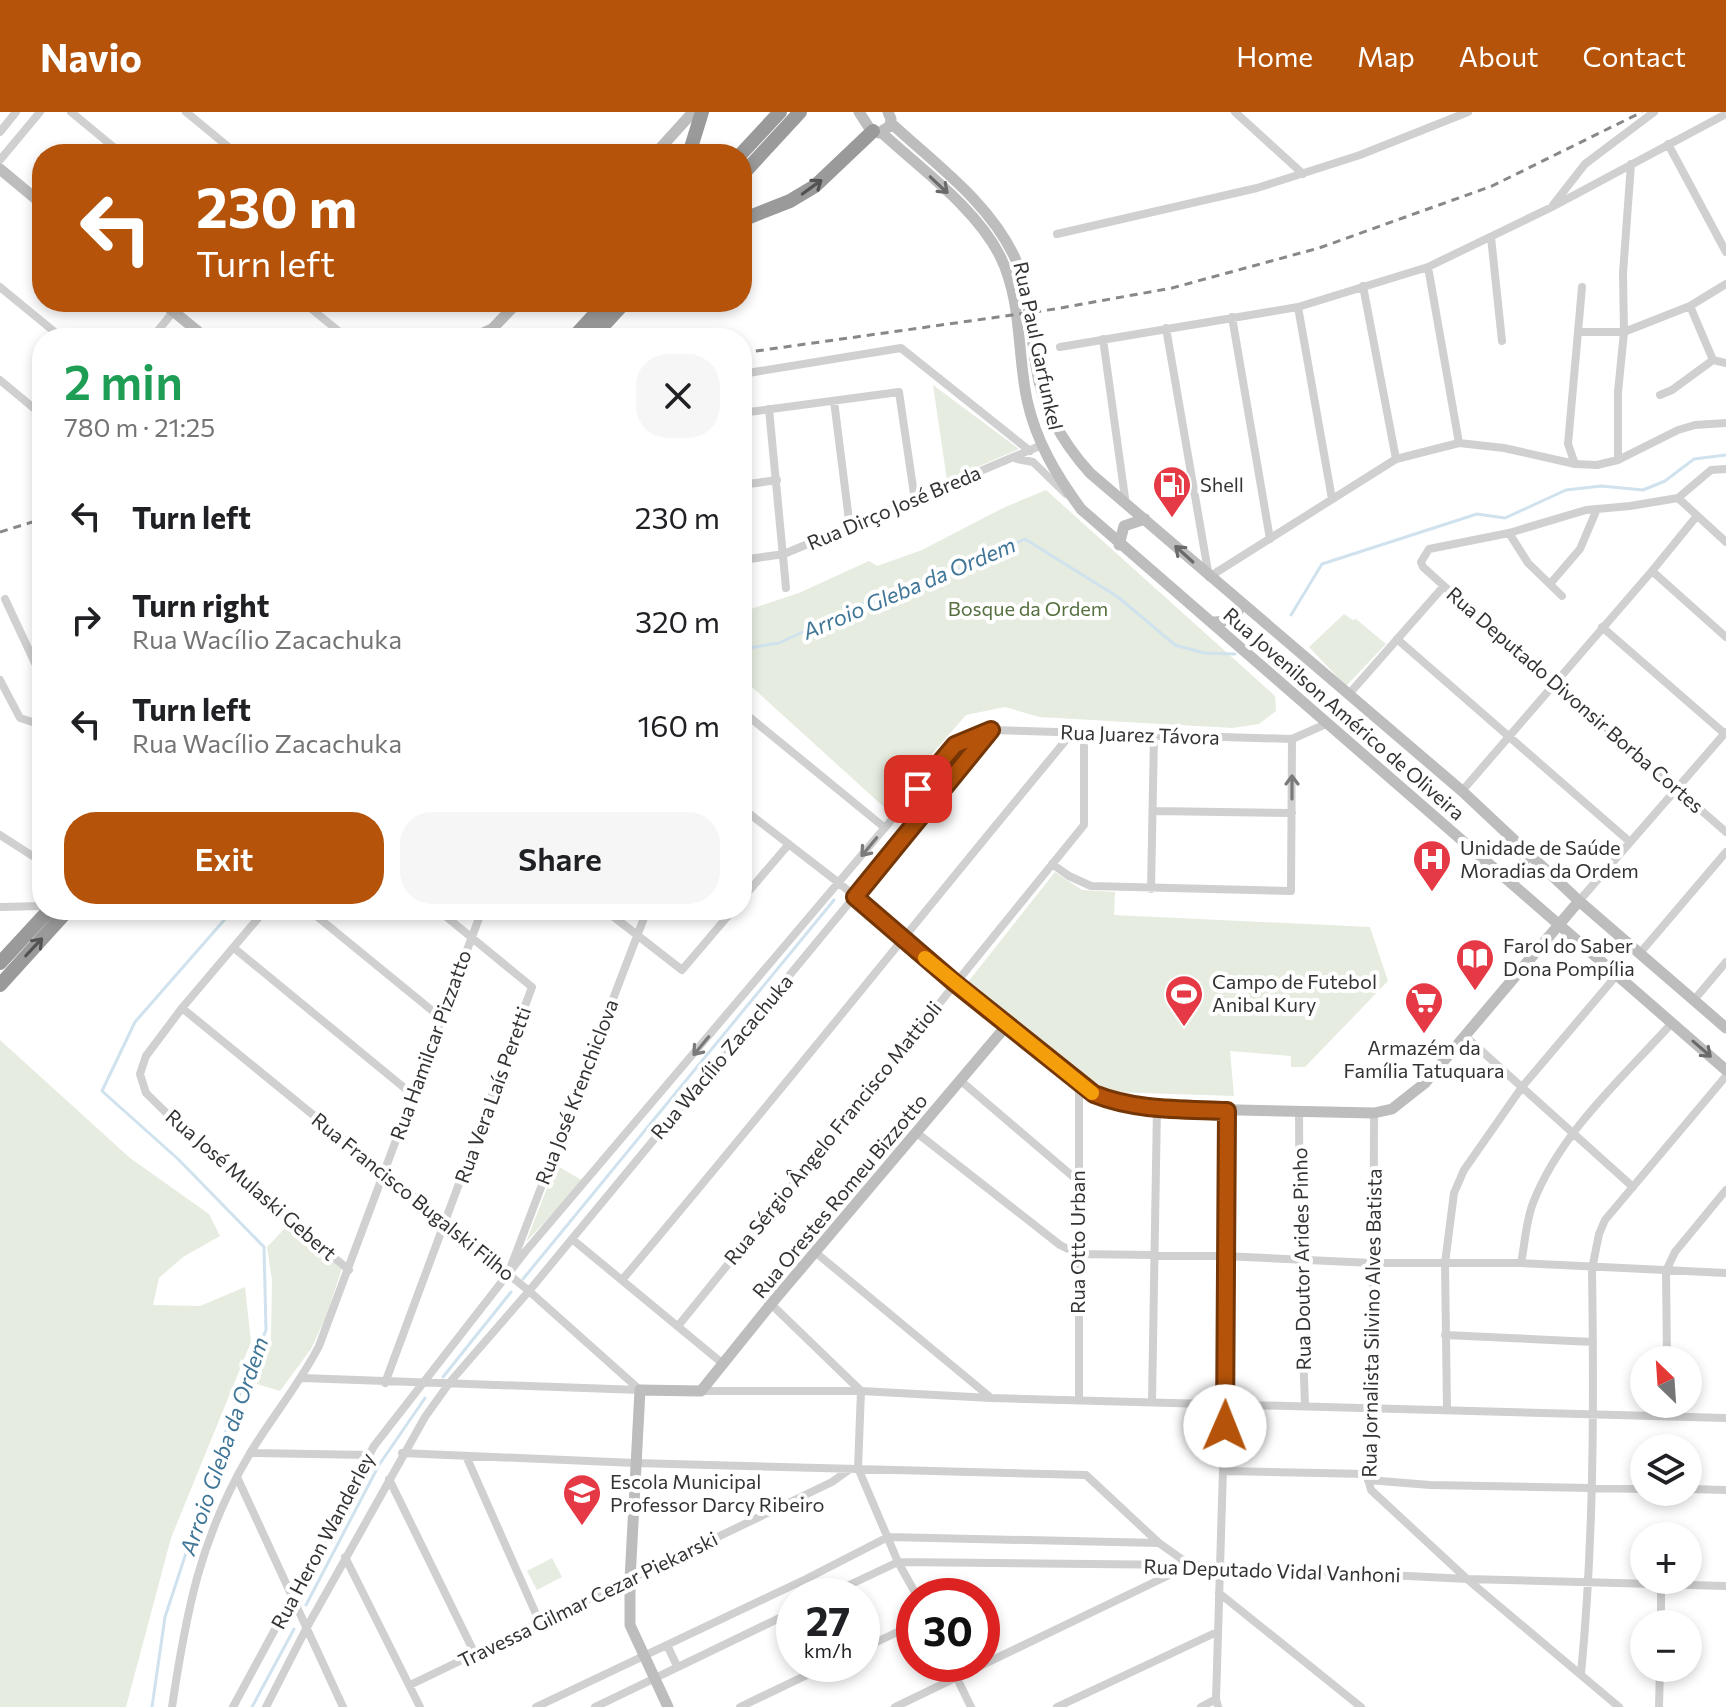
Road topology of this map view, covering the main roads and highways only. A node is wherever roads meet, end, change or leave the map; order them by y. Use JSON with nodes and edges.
{"nodes":[{"id":1,"x":693,"y":112,"type":"edge"},
{"id":2,"x":702,"y":112,"type":"edge"},
{"id":3,"x":780,"y":112,"type":"edge"},
{"id":4,"x":800,"y":112,"type":"edge"},
{"id":5,"x":892,"y":116,"type":"edge"},
{"id":6,"x":870,"y":122,"type":"edge"},
{"id":7,"x":664,"y":144,"type":"edge"},
{"id":8,"x":692,"y":144,"type":"edge"},
{"id":9,"x":750,"y":144,"type":"edge"},
{"id":10,"x":752,"y":164,"type":"edge"},
{"id":11,"x":0,"y":169,"type":"edge"},
{"id":12,"x":32,"y":196,"type":"edge"},
{"id":13,"x":752,"y":216,"type":"edge"},
{"id":14,"x":182,"y":312,"type":"edge"},
{"id":15,"x":508,"y":312,"type":"edge"},
{"id":16,"x":597,"y":312,"type":"edge"},
{"id":17,"x":616,"y":312,"type":"edge"},
{"id":18,"x":197,"y":328,"type":"edge"},
{"id":19,"x":493,"y":328,"type":"edge"},
{"id":20,"x":582,"y":328,"type":"edge"},
{"id":21,"x":601,"y":328,"type":"edge"},
{"id":22,"x":1067,"y":445,"type":"joint"},
{"id":23,"x":1081,"y":509,"type":"joint"},
{"id":24,"x":1145,"y":519,"type":"junction"},
{"id":25,"x":1119,"y":545,"type":"junction"},
{"id":26,"x":1240,"y":602,"type":"junction"},
{"id":27,"x":1213,"y":622,"type":"junction"},
{"id":28,"x":1528,"y":853,"type":"junction"},
{"id":29,"x":1503,"y":876,"type":"junction"},
{"id":30,"x":1579,"y":901,"type":"junction"},
{"id":31,"x":40,"y":920,"type":"edge"},
{"id":32,"x":59,"y":920,"type":"edge"},
{"id":33,"x":1558,"y":925,"type":"junction"},
{"id":34,"x":0,"y":963,"type":"edge"},
{"id":35,"x":0,"y":985,"type":"edge"},
{"id":36,"x":1726,"y":1028,"type":"edge"},
{"id":37,"x":1726,"y":1073,"type":"edge"},
{"id":38,"x":668,"y":1707,"type":"edge"}],
"edges":[{"from":1,"to":7,"type":"main road"},
{"from":2,"to":8,"type":"highway"},
{"from":3,"to":9,"type":"highway"},
{"from":4,"to":10,"type":"highway"},
{"from":5,"to":6,"type":"main road"},
{"from":5,"to":22,"type":"main road","name":"Rua Paul Garfunkel"},
{"from":13,"to":6,"type":"highway","one_way":true},
{"from":6,"to":23,"type":"main road","name":"Rua Paul Garfunkel","one_way":true},
{"from":11,"to":12,"type":"main road"},
{"from":14,"to":18,"type":"main road"},
{"from":15,"to":19,"type":"main road"},
{"from":16,"to":20,"type":"highway"},
{"from":17,"to":21,"type":"highway"},
{"from":22,"to":24,"type":"main road","name":"Rua Jovenilson Américo de Oliveira"},
{"from":23,"to":25,"type":"main road","name":"Rua Jovenilson Américo de Oliveira"},
{"from":24,"to":25,"type":"main road"},
{"from":26,"to":24,"type":"main road","name":"Rua Jovenilson Américo de Oliveira","one_way":true},
{"from":25,"to":27,"type":"main road","name":"Rua Jovenilson Américo de Oliveira"},
{"from":26,"to":27,"type":"main road"},
{"from":26,"to":28,"type":"main road","name":"Rua Jovenilson Américo de Oliveira"},
{"from":27,"to":29,"type":"main road","name":"Rua Jovenilson Américo de Oliveira"},
{"from":28,"to":29,"type":"main road"},
{"from":28,"to":30,"type":"main road","name":"Rua Jovenilson Américo de Oliveira"},
{"from":29,"to":33,"type":"main road","name":"Rua Jovenilson Américo de Oliveira"},
{"from":30,"to":33,"type":"main road"},
{"from":30,"to":36,"type":"main road","name":"Rua Jovenilson Américo de Oliveira"},
{"from":31,"to":34,"type":"highway"},
{"from":35,"to":32,"type":"highway","one_way":true},
{"from":33,"to":37,"type":"main road","name":"Rua Jovenilson Américo de Oliveira","one_way":true},
{"from":33,"to":38,"type":"main road","name":"Rua Orestes Romeu Bizzotto"}]}
